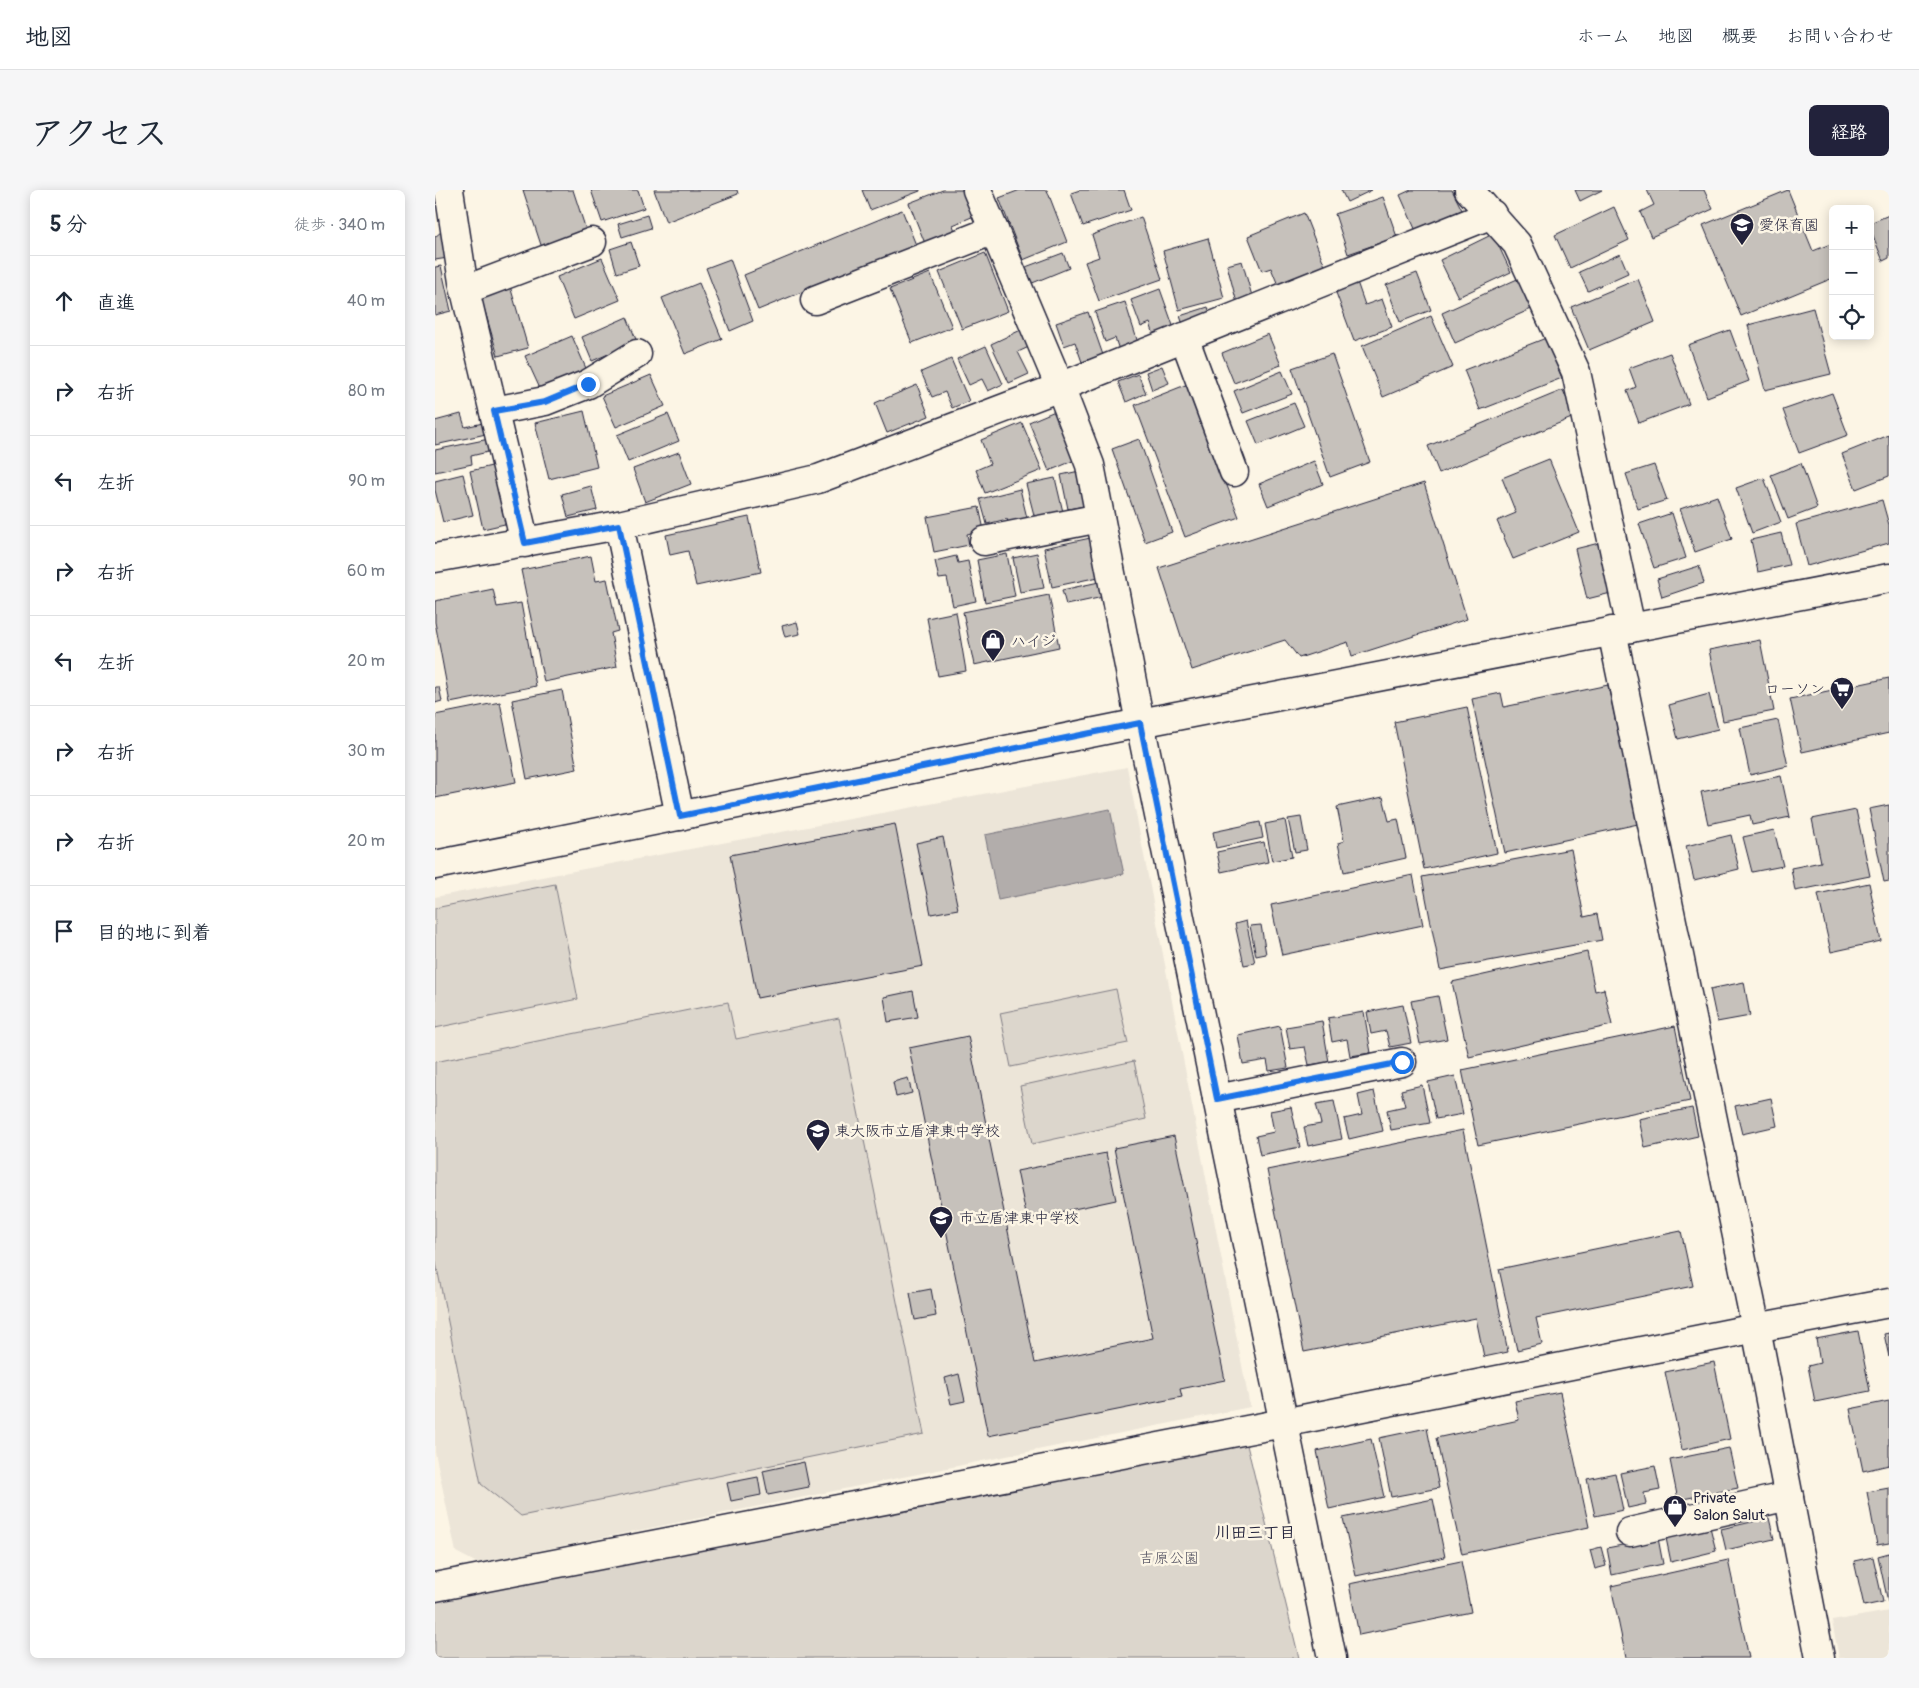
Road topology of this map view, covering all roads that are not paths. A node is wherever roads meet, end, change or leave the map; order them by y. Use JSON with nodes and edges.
{"nodes":[{"id":1,"x":449,"y":190,"type":"edge"},
{"id":2,"x":977,"y":190,"type":"edge"},
{"id":3,"x":1469,"y":190,"type":"edge"},
{"id":4,"x":1492,"y":214,"type":"junction"},
{"id":5,"x":994,"y":230,"type":"junction"},
{"id":6,"x":592,"y":242,"type":"dead end"},
{"id":7,"x":465,"y":290,"type":"junction"},
{"id":8,"x":815,"y":300,"type":"dead end"},
{"id":9,"x":1184,"y":337,"type":"junction"},
{"id":10,"x":637,"y":354,"type":"dead end"},
{"id":11,"x":1060,"y":387,"type":"junction"},
{"id":12,"x":494,"y":411,"type":"junction"},
{"id":13,"x":1234,"y":472,"type":"dead end"},
{"id":14,"x":1100,"y":518,"type":"junction"},
{"id":15,"x":619,"y":525,"type":"junction"},
{"id":16,"x":984,"y":541,"type":"dead end"},
{"id":17,"x":525,"y":543,"type":"junction"},
{"id":18,"x":435,"y":558,"type":"edge"},
{"id":19,"x":1889,"y":578,"type":"edge"},
{"id":20,"x":1622,"y":629,"type":"junction"},
{"id":21,"x":1140,"y":723,"type":"junction"},
{"id":22,"x":680,"y":816,"type":"junction"},
{"id":23,"x":435,"y":865,"type":"edge"},
{"id":24,"x":1402,"y":1062,"type":"dead end"},
{"id":25,"x":1217,"y":1099,"type":"junction"},
{"id":26,"x":1889,"y":1303,"type":"edge"},
{"id":27,"x":1756,"y":1328,"type":"junction"},
{"id":28,"x":1283,"y":1423,"type":"junction"},
{"id":29,"x":1789,"y":1496,"type":"junction"},
{"id":30,"x":1630,"y":1532,"type":"dead end"},
{"id":31,"x":435,"y":1587,"type":"edge"},
{"id":32,"x":1333,"y":1658,"type":"edge"},
{"id":33,"x":1820,"y":1658,"type":"edge"}],
"edges":[{"from":1,"to":7,"type":"street"},
{"from":2,"to":5,"type":"street"},
{"from":3,"to":4,"type":"street"},
{"from":4,"to":9,"type":"street"},
{"from":4,"to":20,"type":"street"},
{"from":5,"to":8,"type":"street"},
{"from":5,"to":11,"type":"street"},
{"from":6,"to":7,"type":"street"},
{"from":7,"to":12,"type":"street"},
{"from":9,"to":11,"type":"street"},
{"from":9,"to":13,"type":"street"},
{"from":10,"to":12,"type":"street"},
{"from":11,"to":14,"type":"street"},
{"from":11,"to":15,"type":"street"},
{"from":12,"to":17,"type":"street"},
{"from":14,"to":16,"type":"street"},
{"from":14,"to":21,"type":"street"},
{"from":15,"to":17,"type":"street"},
{"from":15,"to":22,"type":"street"},
{"from":17,"to":18,"type":"street"},
{"from":19,"to":20,"type":"street"},
{"from":20,"to":21,"type":"street"},
{"from":20,"to":27,"type":"street"},
{"from":21,"to":22,"type":"street"},
{"from":21,"to":25,"type":"street"},
{"from":22,"to":23,"type":"street"},
{"from":24,"to":25,"type":"street"},
{"from":25,"to":28,"type":"street"},
{"from":26,"to":27,"type":"street"},
{"from":27,"to":28,"type":"street"},
{"from":27,"to":29,"type":"street"},
{"from":28,"to":31,"type":"street"},
{"from":28,"to":32,"type":"street"},
{"from":29,"to":30,"type":"street"},
{"from":29,"to":33,"type":"street"}]}
